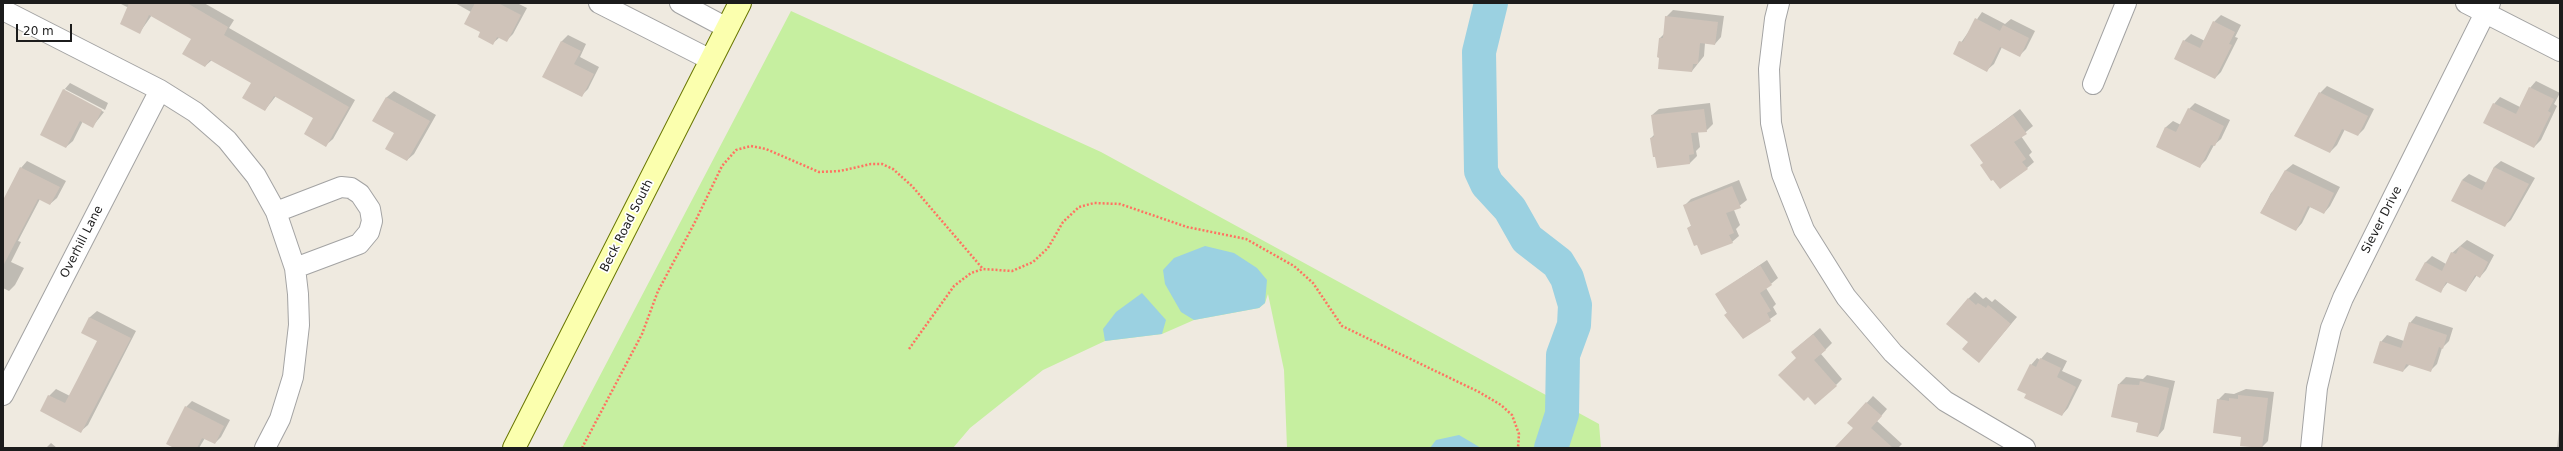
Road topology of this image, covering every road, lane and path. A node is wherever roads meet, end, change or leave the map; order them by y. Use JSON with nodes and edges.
{"nodes":[{"id":1,"x":598,"y":3,"type":"edge"},
{"id":2,"x":680,"y":3,"type":"edge"},
{"id":3,"x":740,"y":3,"type":"edge"},
{"id":4,"x":1779,"y":3,"type":"edge"},
{"id":5,"x":2126,"y":3,"type":"edge"},
{"id":6,"x":2466,"y":3,"type":"edge"},
{"id":7,"x":2487,"y":8,"type":"edge"},
{"id":8,"x":3,"y":10,"type":"edge"},
{"id":9,"x":728,"y":28,"type":"junction"},
{"id":10,"x":2560,"y":51,"type":"edge"},
{"id":11,"x":712,"y":60,"type":"junction"},
{"id":12,"x":2093,"y":84,"type":"dead end"},
{"id":13,"x":160,"y":90,"type":"junction"},
{"id":14,"x":276,"y":212,"type":"junction"},
{"id":15,"x":295,"y":268,"type":"junction"},
{"id":16,"x":983,"y":269,"type":"junction"},
{"id":17,"x":909,"y":349,"type":"dead end"},
{"id":18,"x":3,"y":394,"type":"edge"},
{"id":19,"x":265,"y":448,"type":"edge"},
{"id":20,"x":514,"y":448,"type":"edge"},
{"id":21,"x":582,"y":448,"type":"edge"},
{"id":22,"x":1518,"y":448,"type":"edge"},
{"id":23,"x":2025,"y":448,"type":"edge"},
{"id":24,"x":2312,"y":448,"type":"edge"}],
"edges":[{"from":1,"to":11,"type":"street"},
{"from":2,"to":9,"type":"street"},
{"from":3,"to":9,"type":"main road","name":"Beck Road South"},
{"from":4,"to":23,"type":"street"},
{"from":5,"to":12,"type":"street"},
{"from":6,"to":7,"type":"street"},
{"from":7,"to":10,"type":"street"},
{"from":7,"to":24,"type":"street","name":"Siever Drive"},
{"from":8,"to":13,"type":"street"},
{"from":9,"to":11,"type":"main road","name":"Beck Road South"},
{"from":11,"to":20,"type":"main road","name":"Beck Road South"},
{"from":13,"to":14,"type":"street"},
{"from":13,"to":18,"type":"street","name":"Overhill Lane"},
{"from":14,"to":15,"type":"street"},
{"from":14,"to":15,"type":"street"},
{"from":15,"to":19,"type":"street"},
{"from":16,"to":17,"type":"path"},
{"from":16,"to":21,"type":"path"},
{"from":16,"to":22,"type":"path"}]}
